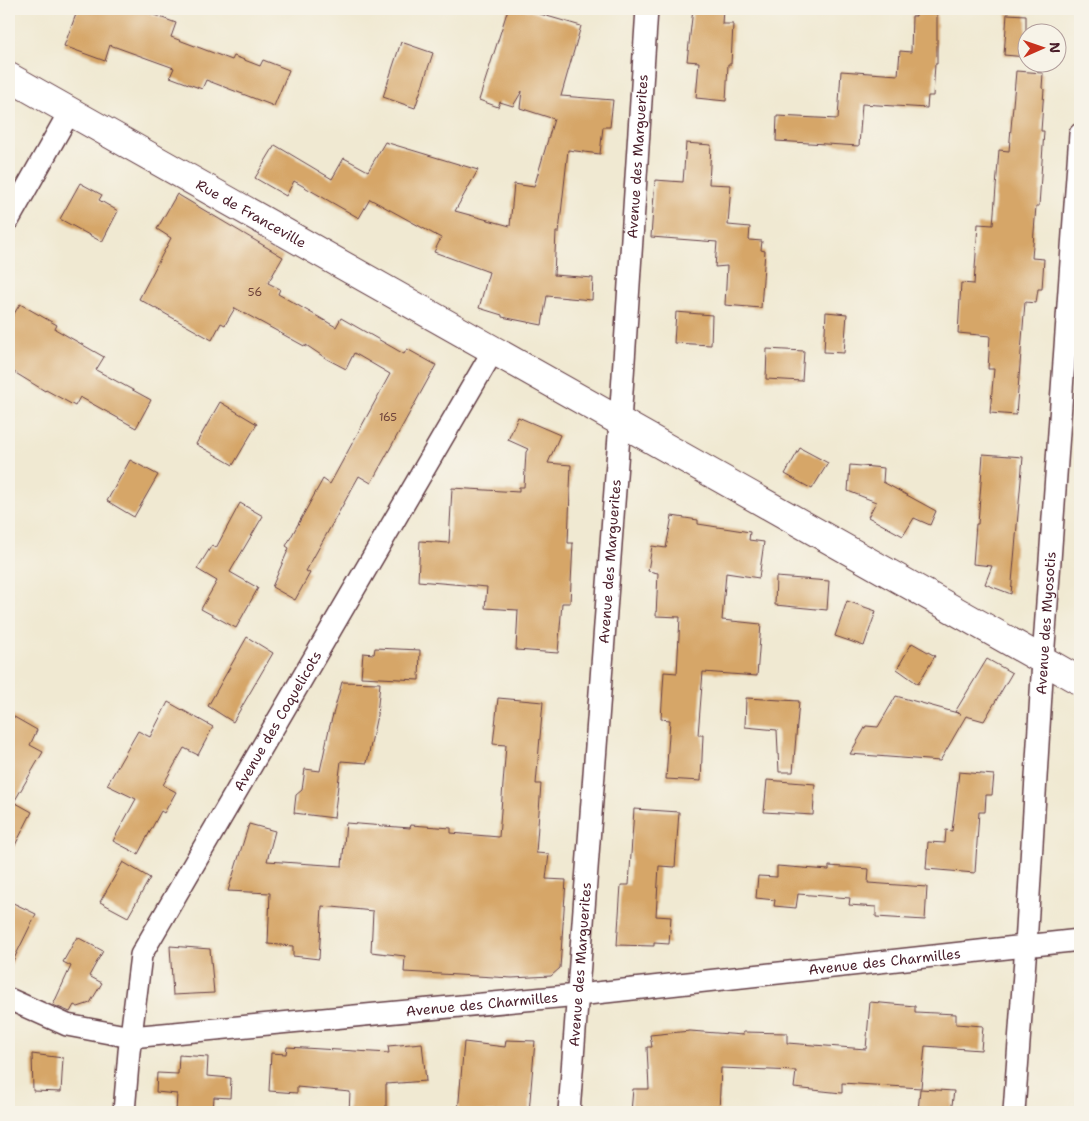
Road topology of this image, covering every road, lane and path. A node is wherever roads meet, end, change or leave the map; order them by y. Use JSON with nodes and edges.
{"nodes":[{"id":1,"x":647,"y":9,"type":"edge"},
{"id":2,"x":9,"y":77,"type":"edge"},
{"id":3,"x":70,"y":111,"type":"junction"},
{"id":4,"x":1080,"y":134,"type":"edge"},
{"id":5,"x":9,"y":219,"type":"edge"},
{"id":6,"x":493,"y":351,"type":"junction"},
{"id":7,"x":620,"y":422,"type":"junction"},
{"id":8,"x":1043,"y":660,"type":"junction"},
{"id":9,"x":1080,"y":681,"type":"edge"},
{"id":10,"x":1080,"y":940,"type":"edge"},
{"id":11,"x":1026,"y":945,"type":"junction"},
{"id":12,"x":578,"y":995,"type":"junction"},
{"id":13,"x":9,"y":999,"type":"edge"},
{"id":14,"x":131,"y":1037,"type":"junction"},
{"id":15,"x":124,"y":1112,"type":"edge"},
{"id":16,"x":569,"y":1112,"type":"edge"},
{"id":17,"x":1014,"y":1112,"type":"edge"}],
"edges":[{"from":1,"to":7,"type":"street","name":"Avenue des Marguerites"},
{"from":2,"to":3,"type":"street","name":"Rue de Franceville"},
{"from":3,"to":5,"type":"street"},
{"from":3,"to":6,"type":"street","name":"Rue de Franceville"},
{"from":4,"to":8,"type":"street","name":"Avenue des Myosotis"},
{"from":6,"to":7,"type":"street","name":"Rue de Franceville"},
{"from":6,"to":14,"type":"street","name":"Avenue des Coquelicots"},
{"from":7,"to":8,"type":"street","name":"Rue de Franceville"},
{"from":7,"to":12,"type":"street","name":"Avenue des Marguerites"},
{"from":8,"to":9,"type":"street","name":"Rue de Franceville"},
{"from":8,"to":11,"type":"street","name":"Avenue des Myosotis"},
{"from":10,"to":11,"type":"street","name":"Avenue des Charmilles"},
{"from":11,"to":12,"type":"street","name":"Avenue des Charmilles"},
{"from":11,"to":17,"type":"street","name":"Avenue des Myosotis"},
{"from":12,"to":14,"type":"street","name":"Avenue des Charmilles"},
{"from":12,"to":16,"type":"street","name":"Avenue des Marguerites"},
{"from":13,"to":14,"type":"street","name":"Avenue des Charmilles"},
{"from":14,"to":15,"type":"street","name":"Avenue des Coquelicots"}]}
